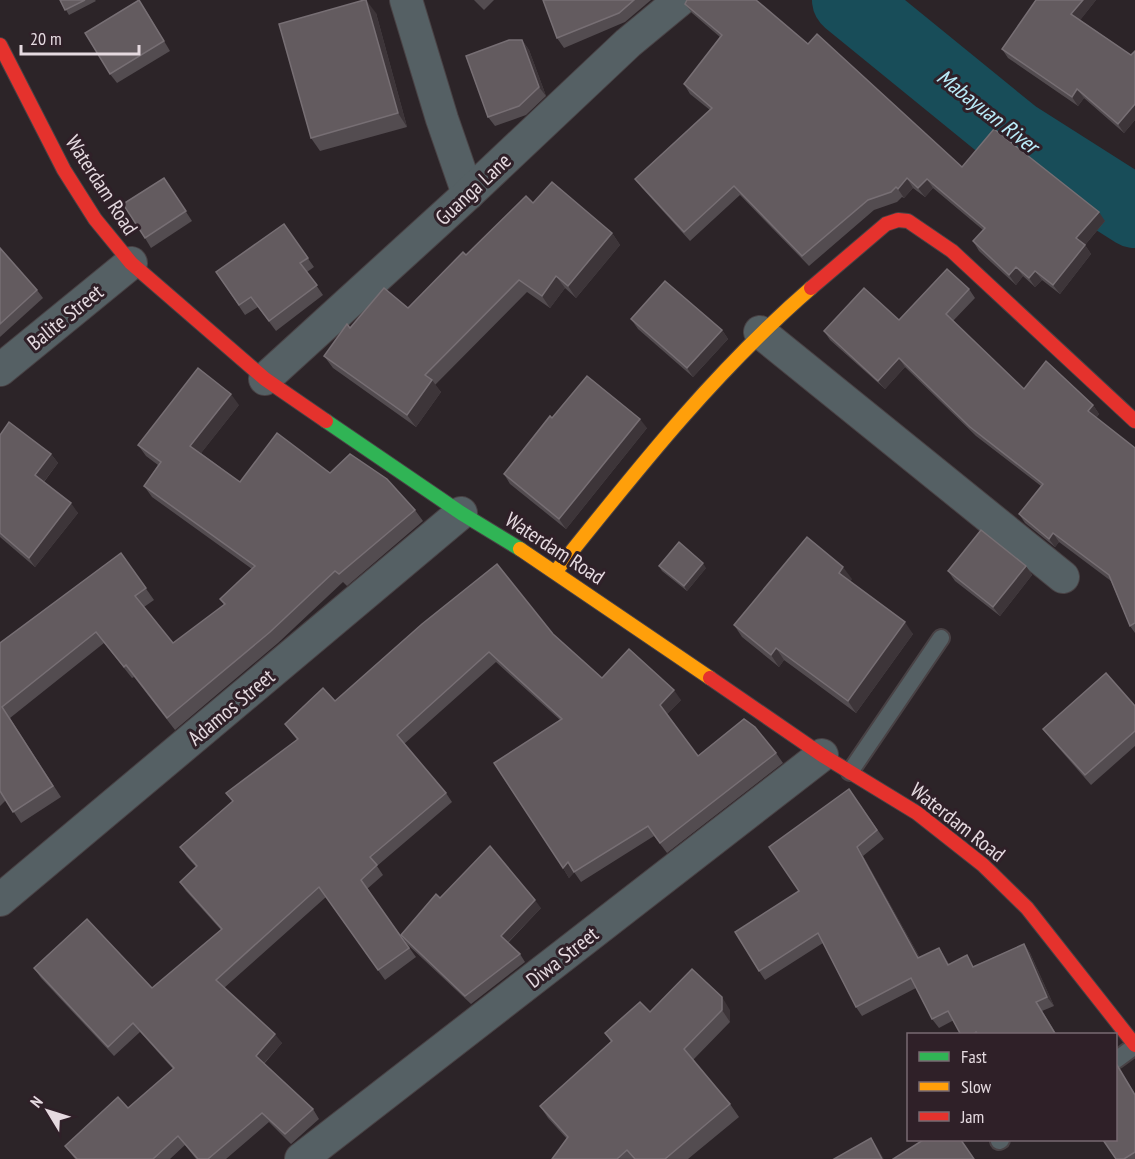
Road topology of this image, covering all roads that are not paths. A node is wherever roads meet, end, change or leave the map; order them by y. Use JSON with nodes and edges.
{"nodes":[{"id":1,"x":406,"y":0,"type":"edge"},
{"id":2,"x":680,"y":0,"type":"edge"},
{"id":3,"x":0,"y":45,"type":"edge"},
{"id":4,"x":468,"y":194,"type":"junction"},
{"id":5,"x":130,"y":263,"type":"junction"},
{"id":6,"x":760,"y":332,"type":"junction"},
{"id":7,"x":0,"y":370,"type":"edge"},
{"id":8,"x":265,"y":378,"type":"junction"},
{"id":9,"x":1135,"y":422,"type":"edge"},
{"id":10,"x":461,"y":513,"type":"junction"},
{"id":11,"x":556,"y":571,"type":"junction"},
{"id":12,"x":1063,"y":577,"type":"dead end"},
{"id":13,"x":941,"y":638,"type":"dead end"},
{"id":14,"x":822,"y":755,"type":"junction"},
{"id":15,"x":850,"y":772,"type":"junction"},
{"id":16,"x":0,"y":900,"type":"edge"},
{"id":17,"x":1129,"y":1024,"type":"edge"},
{"id":18,"x":1135,"y":1045,"type":"edge"},
{"id":19,"x":1117,"y":1059,"type":"edge"},
{"id":20,"x":301,"y":1159,"type":"edge"}],
"edges":[{"from":1,"to":4,"type":"street"},
{"from":2,"to":4,"type":"street","name":"Guanga Lane"},
{"from":3,"to":5,"type":"street","name":"Waterdam Road"},
{"from":4,"to":8,"type":"street","name":"Guanga Lane"},
{"from":5,"to":7,"type":"street","name":"Balite Street"},
{"from":5,"to":8,"type":"street","name":"Waterdam Road"},
{"from":6,"to":9,"type":"street"},
{"from":6,"to":11,"type":"street"},
{"from":6,"to":12,"type":"street"},
{"from":8,"to":10,"type":"street","name":"Waterdam Road"},
{"from":10,"to":11,"type":"street","name":"Waterdam Road"},
{"from":10,"to":16,"type":"street","name":"Adamos Street"},
{"from":11,"to":14,"type":"street","name":"Waterdam Road"},
{"from":13,"to":15,"type":"lane"},
{"from":14,"to":15,"type":"street","name":"Waterdam Road"},
{"from":14,"to":20,"type":"street","name":"Diwa Street"},
{"from":15,"to":17,"type":"street","name":"Waterdam Road"},
{"from":17,"to":18,"type":"street","name":"Waterdam Road"},
{"from":18,"to":19,"type":"lane"}]}
